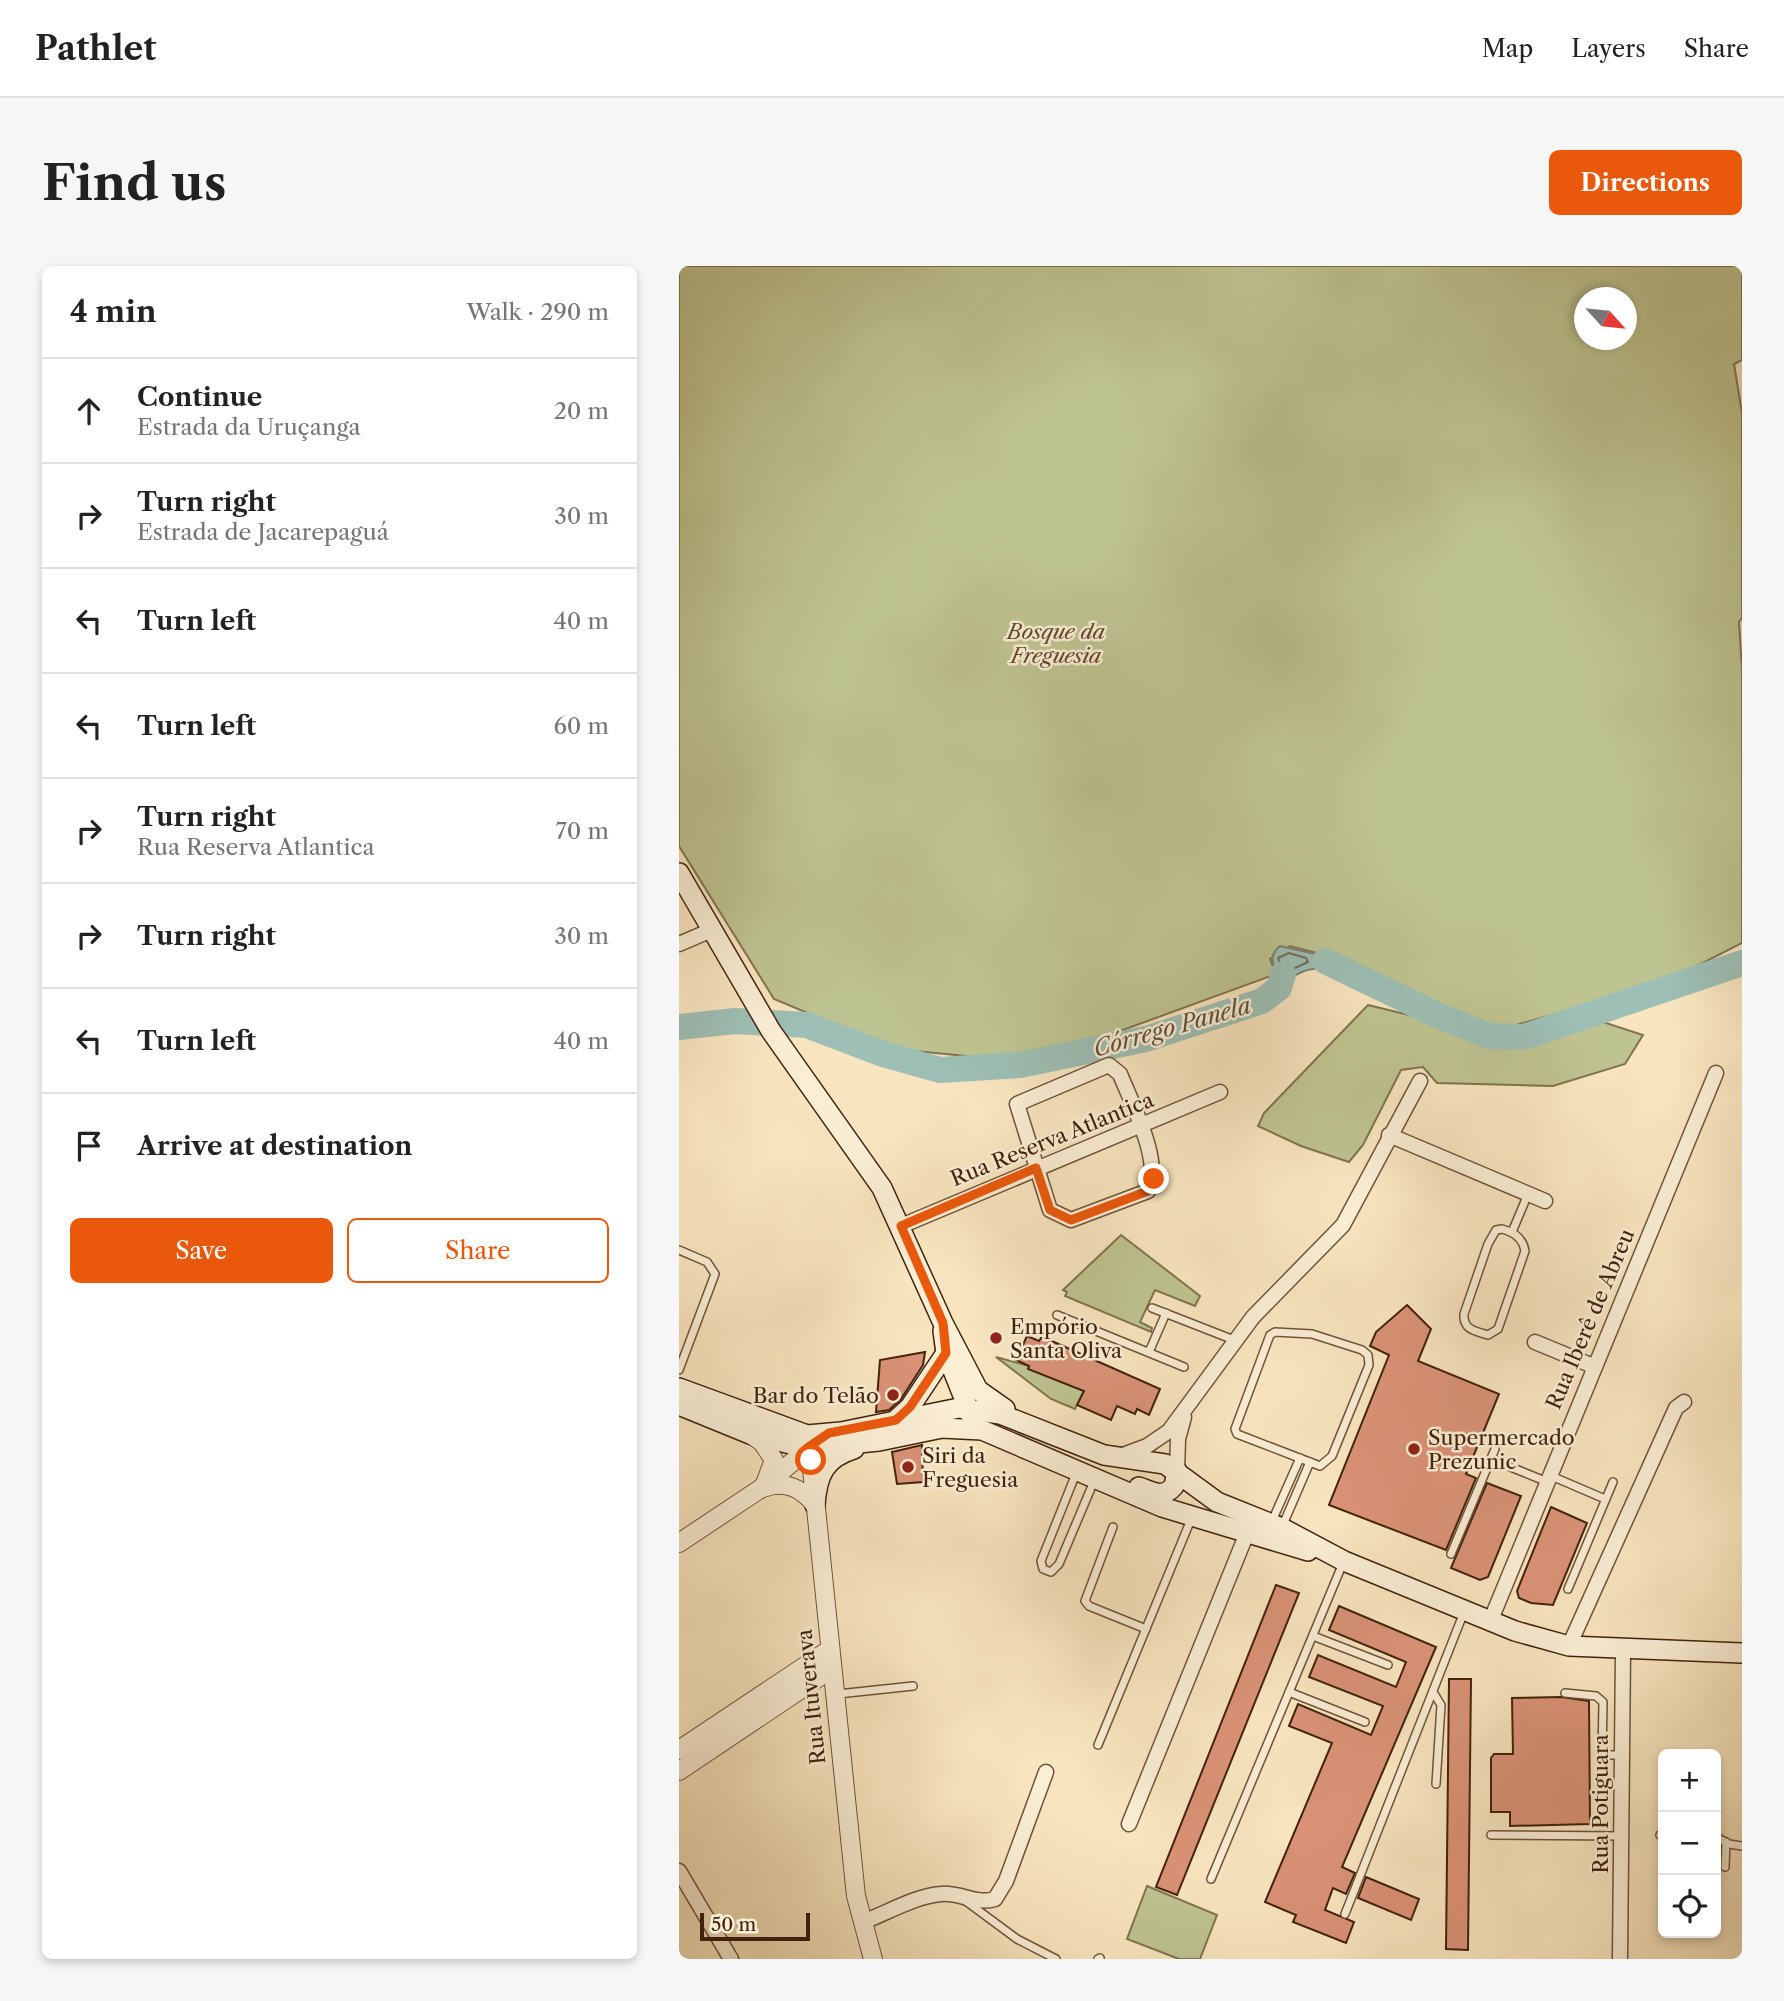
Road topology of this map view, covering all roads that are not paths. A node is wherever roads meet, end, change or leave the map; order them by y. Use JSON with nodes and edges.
{"nodes":[{"id":1,"x":679,"y":873,"type":"edge"},
{"id":2,"x":714,"y":929,"type":"junction"},
{"id":3,"x":679,"y":944,"type":"edge"},
{"id":4,"x":1716,"y":1073,"type":"dead end"},
{"id":5,"x":1420,"y":1082,"type":"dead end"},
{"id":6,"x":1220,"y":1092,"type":"dead end"},
{"id":7,"x":1140,"y":1126,"type":"junction"},
{"id":8,"x":1389,"y":1135,"type":"junction"},
{"id":9,"x":1036,"y":1168,"type":"junction"},
{"id":10,"x":1528,"y":1194,"type":"junction"},
{"id":11,"x":1545,"y":1201,"type":"dead end"},
{"id":12,"x":901,"y":1226,"type":"junction"},
{"id":13,"x":1512,"y":1232,"type":"junction"},
{"id":14,"x":679,"y":1250,"type":"edge"},
{"id":15,"x":1152,"y":1308,"type":"dead end"},
{"id":16,"x":1166,"y":1313,"type":"junction"},
{"id":17,"x":1057,"y":1315,"type":"dead end"},
{"id":18,"x":943,"y":1323,"type":"junction"},
{"id":19,"x":1234,"y":1340,"type":"junction"},
{"id":20,"x":1535,"y":1342,"type":"dead end"},
{"id":21,"x":1149,"y":1352,"type":"junction"},
{"id":22,"x":946,"y":1353,"type":"junction"},
{"id":23,"x":1593,"y":1366,"type":"junction"},
{"id":24,"x":1184,"y":1367,"type":"dead end"},
{"id":25,"x":679,"y":1370,"type":"edge"},
{"id":26,"x":679,"y":1388,"type":"edge"},
{"id":27,"x":1683,"y":1402,"type":"dead end"},
{"id":28,"x":679,"y":1405,"type":"edge"},
{"id":29,"x":966,"y":1407,"type":"junction"},
{"id":30,"x":1187,"y":1409,"type":"junction"},
{"id":31,"x":896,"y":1420,"type":"junction"},
{"id":32,"x":1020,"y":1420,"type":"junction"},
{"id":33,"x":750,"y":1434,"type":"junction"},
{"id":34,"x":992,"y":1434,"type":"junction"},
{"id":35,"x":802,"y":1441,"type":"junction"},
{"id":36,"x":879,"y":1441,"type":"junction"},
{"id":37,"x":1495,"y":1449,"type":"dead end"},
{"id":38,"x":1113,"y":1457,"type":"junction"},
{"id":39,"x":1300,"y":1458,"type":"junction"},
{"id":40,"x":1491,"y":1459,"type":"junction"},
{"id":41,"x":1310,"y":1462,"type":"junction"},
{"id":42,"x":1177,"y":1471,"type":"junction"},
{"id":43,"x":1086,"y":1475,"type":"junction"},
{"id":44,"x":1547,"y":1478,"type":"junction"},
{"id":45,"x":1613,"y":1482,"type":"dead end"},
{"id":46,"x":760,"y":1489,"type":"junction"},
{"id":47,"x":1605,"y":1499,"type":"junction"},
{"id":48,"x":815,"y":1505,"type":"junction"},
{"id":49,"x":1192,"y":1516,"type":"junction"},
{"id":50,"x":1276,"y":1526,"type":"junction"},
{"id":51,"x":1113,"y":1527,"type":"dead end"},
{"id":52,"x":1247,"y":1533,"type":"junction"},
{"id":53,"x":679,"y":1543,"type":"edge"},
{"id":54,"x":1451,"y":1554,"type":"dead end"},
{"id":55,"x":1344,"y":1561,"type":"junction"},
{"id":56,"x":1568,"y":1589,"type":"dead end"},
{"id":57,"x":1464,"y":1611,"type":"junction"},
{"id":58,"x":1490,"y":1622,"type":"junction"},
{"id":59,"x":1146,"y":1629,"type":"junction"},
{"id":60,"x":1313,"y":1636,"type":"junction"},
{"id":61,"x":1569,"y":1646,"type":"junction"},
{"id":62,"x":829,"y":1650,"type":"junction"},
{"id":63,"x":1623,"y":1650,"type":"junction"},
{"id":64,"x":1742,"y":1653,"type":"edge"},
{"id":65,"x":1388,"y":1665,"type":"dead end"},
{"id":66,"x":831,"y":1668,"type":"junction"},
{"id":67,"x":913,"y":1686,"type":"dead end"},
{"id":68,"x":1289,"y":1692,"type":"junction"},
{"id":69,"x":1433,"y":1692,"type":"junction"},
{"id":70,"x":1565,"y":1693,"type":"dead end"},
{"id":71,"x":833,"y":1694,"type":"junction"},
{"id":72,"x":1365,"y":1722,"type":"dead end"},
{"id":73,"x":1098,"y":1745,"type":"dead end"},
{"id":74,"x":679,"y":1750,"type":"edge"},
{"id":75,"x":1602,"y":1755,"type":"junction"},
{"id":76,"x":1622,"y":1755,"type":"junction"},
{"id":77,"x":679,"y":1771,"type":"edge"},
{"id":78,"x":1047,"y":1772,"type":"dead end"},
{"id":79,"x":1436,"y":1784,"type":"dead end"},
{"id":80,"x":1601,"y":1811,"type":"dead end"},
{"id":81,"x":1129,"y":1824,"type":"dead end"},
{"id":82,"x":1491,"y":1835,"type":"dead end"},
{"id":83,"x":1621,"y":1836,"type":"junction"},
{"id":84,"x":1721,"y":1840,"type":"edge"},
{"id":85,"x":1726,"y":1842,"type":"junction"},
{"id":86,"x":1742,"y":1846,"type":"edge"},
{"id":87,"x":1725,"y":1867,"type":"dead end"},
{"id":88,"x":679,"y":1871,"type":"edge"},
{"id":89,"x":1211,"y":1879,"type":"dead end"},
{"id":90,"x":958,"y":1895,"type":"junction"},
{"id":91,"x":1345,"y":1914,"type":"dead end"},
{"id":92,"x":863,"y":1922,"type":"junction"},
{"id":93,"x":731,"y":1959,"type":"edge"},
{"id":94,"x":873,"y":1959,"type":"edge"},
{"id":95,"x":1056,"y":1959,"type":"edge"},
{"id":96,"x":1620,"y":1959,"type":"edge"}],
"edges":[{"from":1,"to":2,"type":"main road"},
{"from":2,"to":3,"type":"street"},
{"from":2,"to":12,"type":"main road"},
{"from":4,"to":23,"type":"street","name":"Rua Iberê de Abreu"},
{"from":5,"to":8,"type":"street"},
{"from":6,"to":7,"type":"street","name":"Rua Reserva Atlantica"},
{"from":7,"to":9,"type":"street","name":"Rua Reserva Atlantica"},
{"from":7,"to":9,"type":"street"},
{"from":7,"to":9,"type":"street"},
{"from":8,"to":10,"type":"street"},
{"from":8,"to":19,"type":"street"},
{"from":9,"to":12,"type":"street","name":"Rua Reserva Atlantica"},
{"from":10,"to":11,"type":"street"},
{"from":10,"to":13,"type":"lane"},
{"from":12,"to":18,"type":"main road"},
{"from":13,"to":13,"type":"lane"},
{"from":14,"to":25,"type":"lane"},
{"from":15,"to":16,"type":"lane"},
{"from":16,"to":19,"type":"lane"},
{"from":16,"to":21,"type":"lane"},
{"from":17,"to":21,"type":"lane"},
{"from":18,"to":22,"type":"main road"},
{"from":18,"to":32,"type":"main road"},
{"from":19,"to":30,"type":"street"},
{"from":20,"to":23,"type":"street"},
{"from":21,"to":24,"type":"lane"},
{"from":22,"to":29,"type":"main road"},
{"from":22,"to":31,"type":"main road"},
{"from":23,"to":44,"type":"street","name":"Rua Iberê de Abreu"},
{"from":26,"to":35,"type":"main road"},
{"from":27,"to":61,"type":"street"},
{"from":28,"to":33,"type":"main road"},
{"from":29,"to":31,"type":"main road"},
{"from":29,"to":32,"type":"main road"},
{"from":29,"to":34,"type":"main road"},
{"from":30,"to":38,"type":"street"},
{"from":30,"to":42,"type":"street"},
{"from":31,"to":35,"type":"main road"},
{"from":32,"to":38,"type":"main road"},
{"from":33,"to":35,"type":"main road"},
{"from":33,"to":46,"type":"street"},
{"from":34,"to":36,"type":"main road"},
{"from":34,"to":43,"type":"main road"},
{"from":35,"to":36,"type":"main road"},
{"from":35,"to":46,"type":"street"},
{"from":35,"to":48,"type":"street","name":"Rua Ituverava"},
{"from":36,"to":48,"type":"main road"},
{"from":37,"to":40,"type":"lane"},
{"from":38,"to":42,"type":"main road"},
{"from":39,"to":41,"type":"lane"},
{"from":39,"to":41,"type":"lane"},
{"from":39,"to":50,"type":"lane"},
{"from":40,"to":44,"type":"lane"},
{"from":40,"to":54,"type":"lane"},
{"from":41,"to":50,"type":"lane"},
{"from":42,"to":43,"type":"main road"},
{"from":42,"to":50,"type":"main road"},
{"from":43,"to":43,"type":"lane"},
{"from":43,"to":49,"type":"main road"},
{"from":44,"to":47,"type":"lane"},
{"from":44,"to":58,"type":"street","name":"Rua Iberê de Abreu"},
{"from":45,"to":47,"type":"lane"},
{"from":46,"to":48,"type":"street"},
{"from":46,"to":53,"type":"street"},
{"from":47,"to":56,"type":"lane"},
{"from":48,"to":62,"type":"street","name":"Rua Ituverava"},
{"from":49,"to":52,"type":"main road"},
{"from":49,"to":59,"type":"lane"},
{"from":50,"to":55,"type":"main road"},
{"from":51,"to":59,"type":"lane"},
{"from":52,"to":55,"type":"main road"},
{"from":52,"to":81,"type":"street"},
{"from":55,"to":57,"type":"main road"},
{"from":55,"to":60,"type":"lane"},
{"from":57,"to":58,"type":"main road"},
{"from":57,"to":69,"type":"lane"},
{"from":58,"to":61,"type":"main road"},
{"from":59,"to":73,"type":"lane"},
{"from":60,"to":65,"type":"lane"},
{"from":60,"to":68,"type":"lane"},
{"from":61,"to":63,"type":"main road"},
{"from":62,"to":66,"type":"street","name":"Rua Ituverava"},
{"from":62,"to":74,"type":"street"},
{"from":63,"to":64,"type":"main road"},
{"from":63,"to":76,"type":"street","name":"Rua Potiguara"},
{"from":66,"to":71,"type":"street","name":"Rua Ituverava"},
{"from":66,"to":77,"type":"street"},
{"from":67,"to":71,"type":"lane"},
{"from":68,"to":72,"type":"lane"},
{"from":68,"to":89,"type":"lane"},
{"from":69,"to":79,"type":"lane"},
{"from":69,"to":91,"type":"lane"},
{"from":70,"to":75,"type":"lane"},
{"from":71,"to":92,"type":"street","name":"Rua Ituverava"},
{"from":75,"to":76,"type":"lane"},
{"from":75,"to":80,"type":"lane"},
{"from":76,"to":83,"type":"street","name":"Rua Potiguara"},
{"from":78,"to":90,"type":"street"},
{"from":82,"to":83,"type":"lane"},
{"from":83,"to":96,"type":"street","name":"Rua Potiguara"},
{"from":84,"to":85,"type":"lane"},
{"from":85,"to":86,"type":"lane"},
{"from":85,"to":87,"type":"lane"},
{"from":88,"to":93,"type":"street"},
{"from":90,"to":92,"type":"street"},
{"from":90,"to":95,"type":"lane"},
{"from":92,"to":94,"type":"street","name":"Rua Ituverava"}]}
